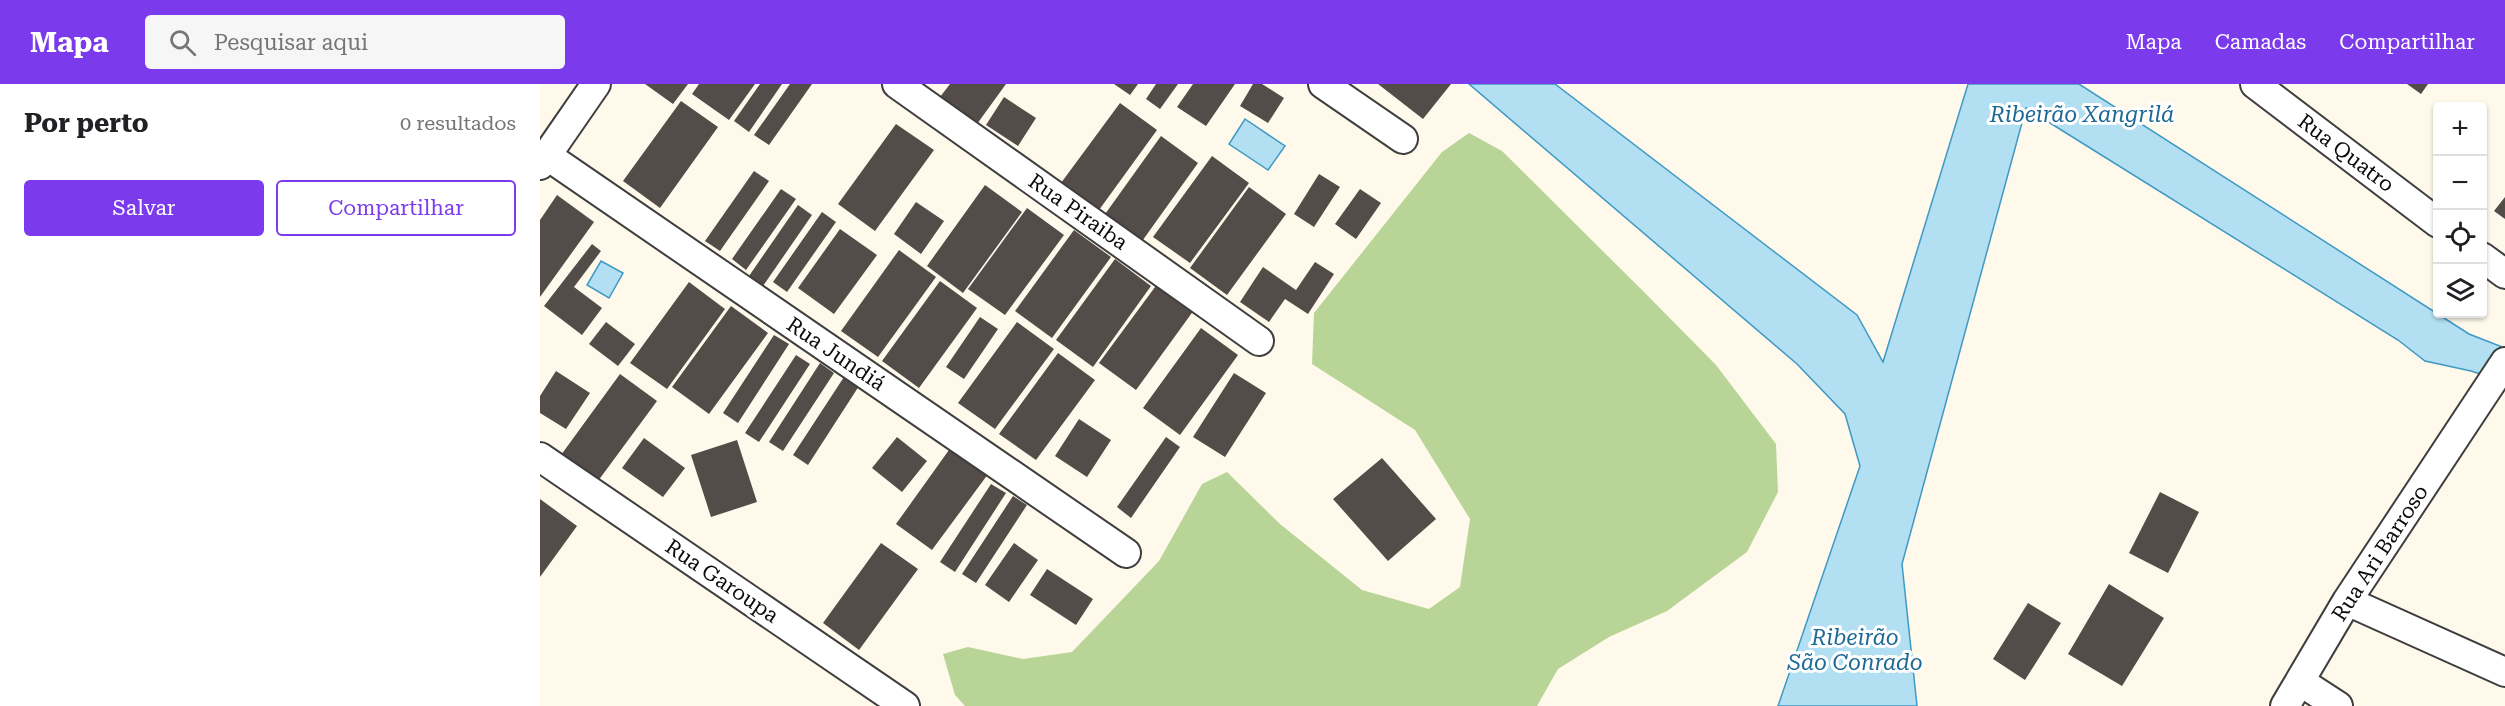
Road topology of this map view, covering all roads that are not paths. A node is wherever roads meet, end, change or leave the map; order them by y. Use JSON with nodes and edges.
{"nodes":[{"id":1,"x":596,"y":84,"type":"edge"},
{"id":2,"x":897,"y":84,"type":"edge"},
{"id":3,"x":1323,"y":84,"type":"edge"},
{"id":4,"x":2255,"y":84,"type":"edge"},
{"id":5,"x":1402,"y":139,"type":"dead end"},
{"id":6,"x":543,"y":160,"type":"edge"},
{"id":7,"x":2433,"y":219,"type":"edge"},
{"id":8,"x":2487,"y":261,"type":"edge"},
{"id":9,"x":2505,"y":274,"type":"edge"},
{"id":10,"x":1259,"y":340,"type":"dead end"},
{"id":11,"x":2505,"y":362,"type":"edge"},
{"id":12,"x":540,"y":457,"type":"edge"},
{"id":13,"x":1126,"y":553,"type":"dead end"},
{"id":14,"x":2347,"y":601,"type":"junction"},
{"id":15,"x":2505,"y":672,"type":"edge"},
{"id":16,"x":2301,"y":682,"type":"junction"},
{"id":17,"x":905,"y":706,"type":"edge"},
{"id":18,"x":2285,"y":706,"type":"edge"},
{"id":19,"x":2338,"y":706,"type":"edge"}],
"edges":[{"from":1,"to":6,"type":"street"},
{"from":2,"to":10,"type":"street","name":"Rua Piraiba"},
{"from":3,"to":5,"type":"street"},
{"from":4,"to":7,"type":"street","name":"Rua Quatro"},
{"from":6,"to":13,"type":"street","name":"Rua Jundiá"},
{"from":8,"to":9,"type":"street"},
{"from":11,"to":14,"type":"street","name":"Rua Ari Barroso"},
{"from":12,"to":17,"type":"street","name":"Rua Garoupa"},
{"from":14,"to":15,"type":"street"},
{"from":14,"to":16,"type":"street","name":"Rua Ari Barroso"},
{"from":16,"to":18,"type":"street","name":"Rua Ari Barroso"},
{"from":16,"to":19,"type":"street"}]}
